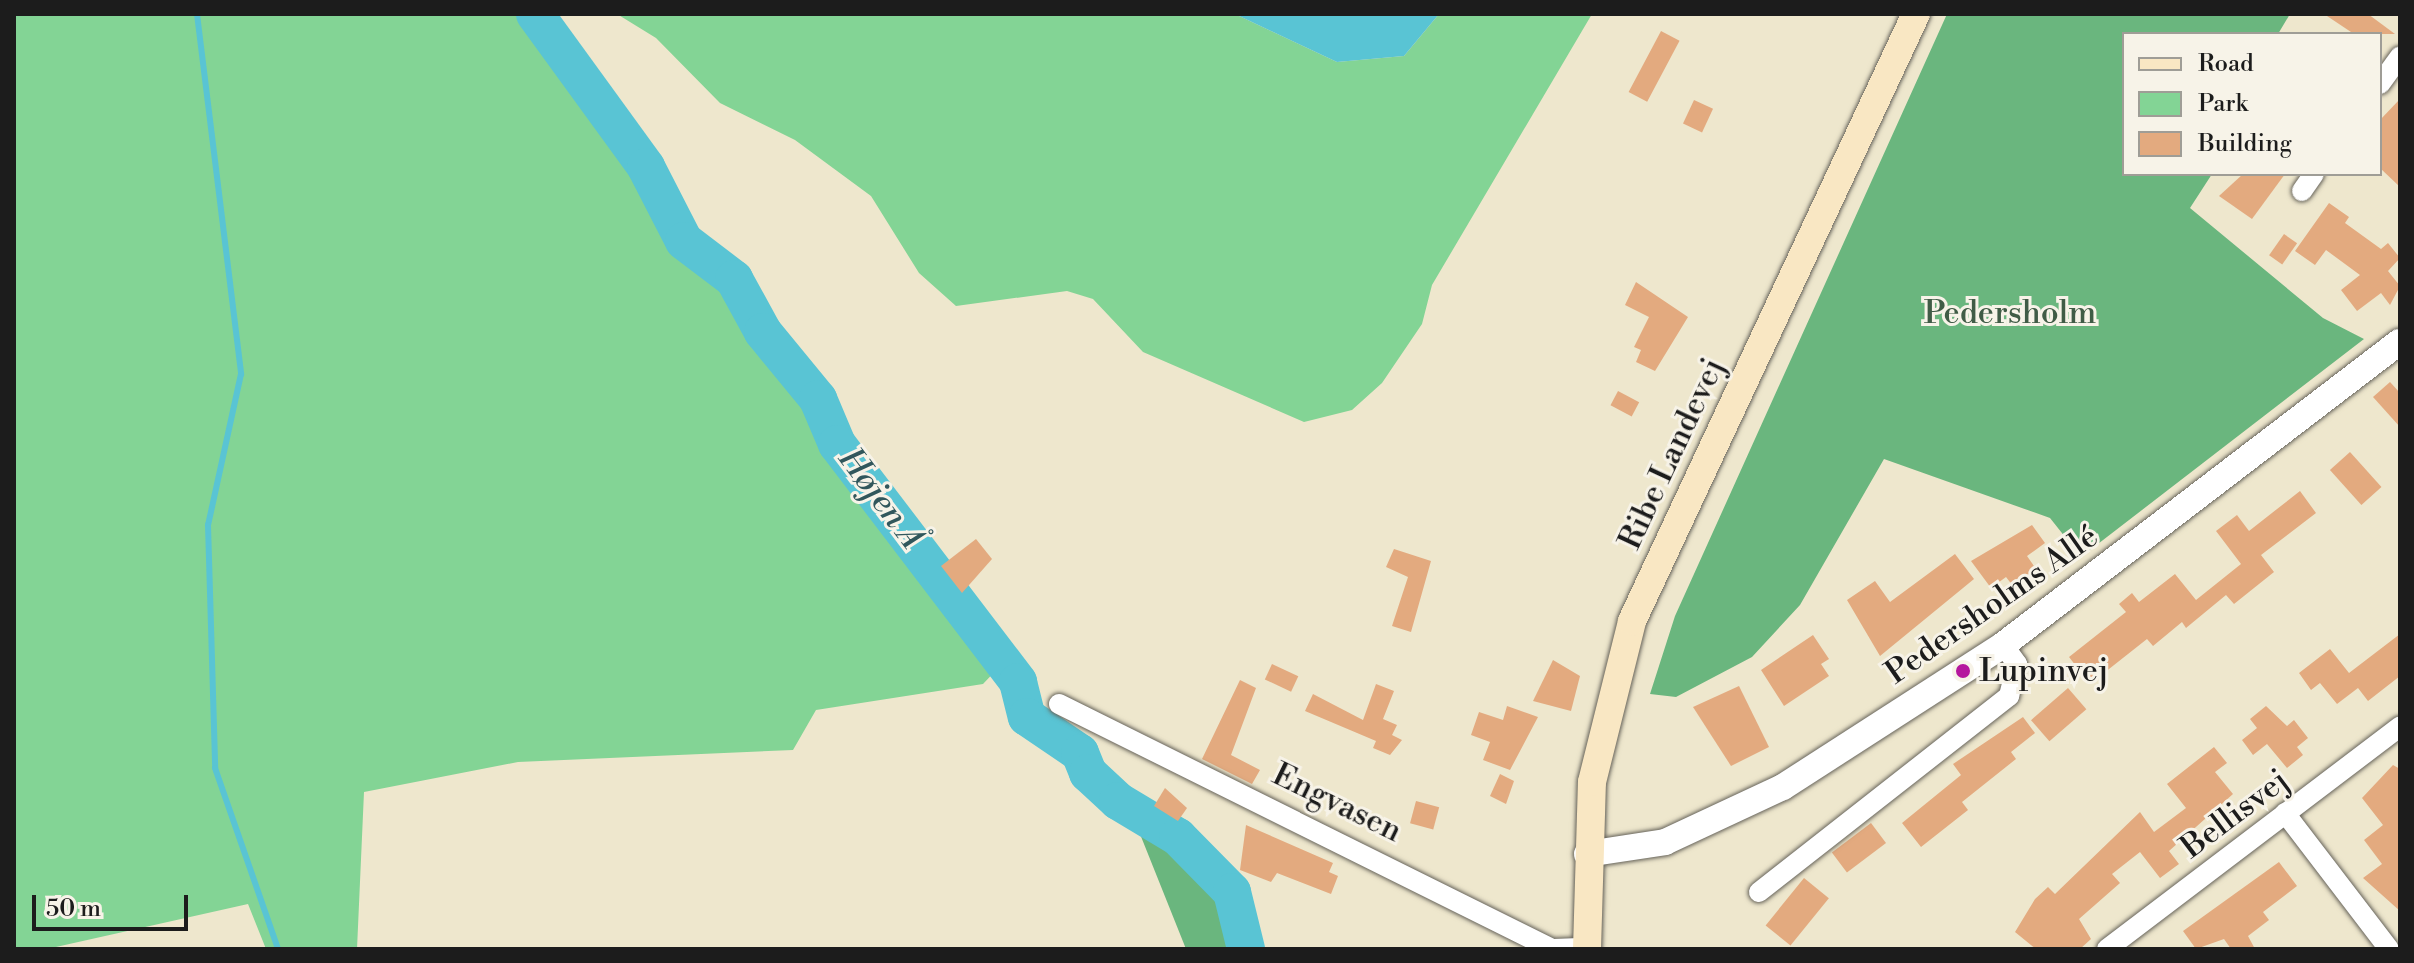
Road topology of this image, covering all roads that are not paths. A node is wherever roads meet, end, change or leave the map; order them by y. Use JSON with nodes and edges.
{"nodes":[{"id":1,"x":1916,"y":14,"type":"edge"},
{"id":2,"x":2400,"y":56,"type":"edge"},
{"id":3,"x":2382,"y":81,"type":"edge"},
{"id":4,"x":2313,"y":176,"type":"edge"},
{"id":5,"x":2302,"y":191,"type":"dead end"},
{"id":6,"x":2400,"y":342,"type":"edge"},
{"id":7,"x":2003,"y":645,"type":"junction"},
{"id":8,"x":1059,"y":704,"type":"dead end"},
{"id":9,"x":2400,"y":727,"type":"edge"},
{"id":10,"x":2285,"y":813,"type":"junction"},
{"id":11,"x":1587,"y":854,"type":"junction"},
{"id":12,"x":1759,"y":892,"type":"dead end"},
{"id":13,"x":1587,"y":949,"type":"edge"},
{"id":14,"x":2107,"y":949,"type":"edge"},
{"id":15,"x":2389,"y":949,"type":"edge"}],
"edges":[{"from":1,"to":11,"type":"main road","name":"Ribe Landevej"},
{"from":2,"to":3,"type":"street"},
{"from":4,"to":5,"type":"street"},
{"from":6,"to":7,"type":"street","name":"Pedersholms Allé"},
{"from":7,"to":11,"type":"street","name":"Pedersholms Allé"},
{"from":7,"to":12,"type":"street"},
{"from":8,"to":13,"type":"street","name":"Engvasen"},
{"from":9,"to":10,"type":"street","name":"Bellisvej"},
{"from":10,"to":14,"type":"street","name":"Bellisvej"},
{"from":10,"to":15,"type":"street"},
{"from":11,"to":13,"type":"main road","name":"Ribe Landevej"}]}
